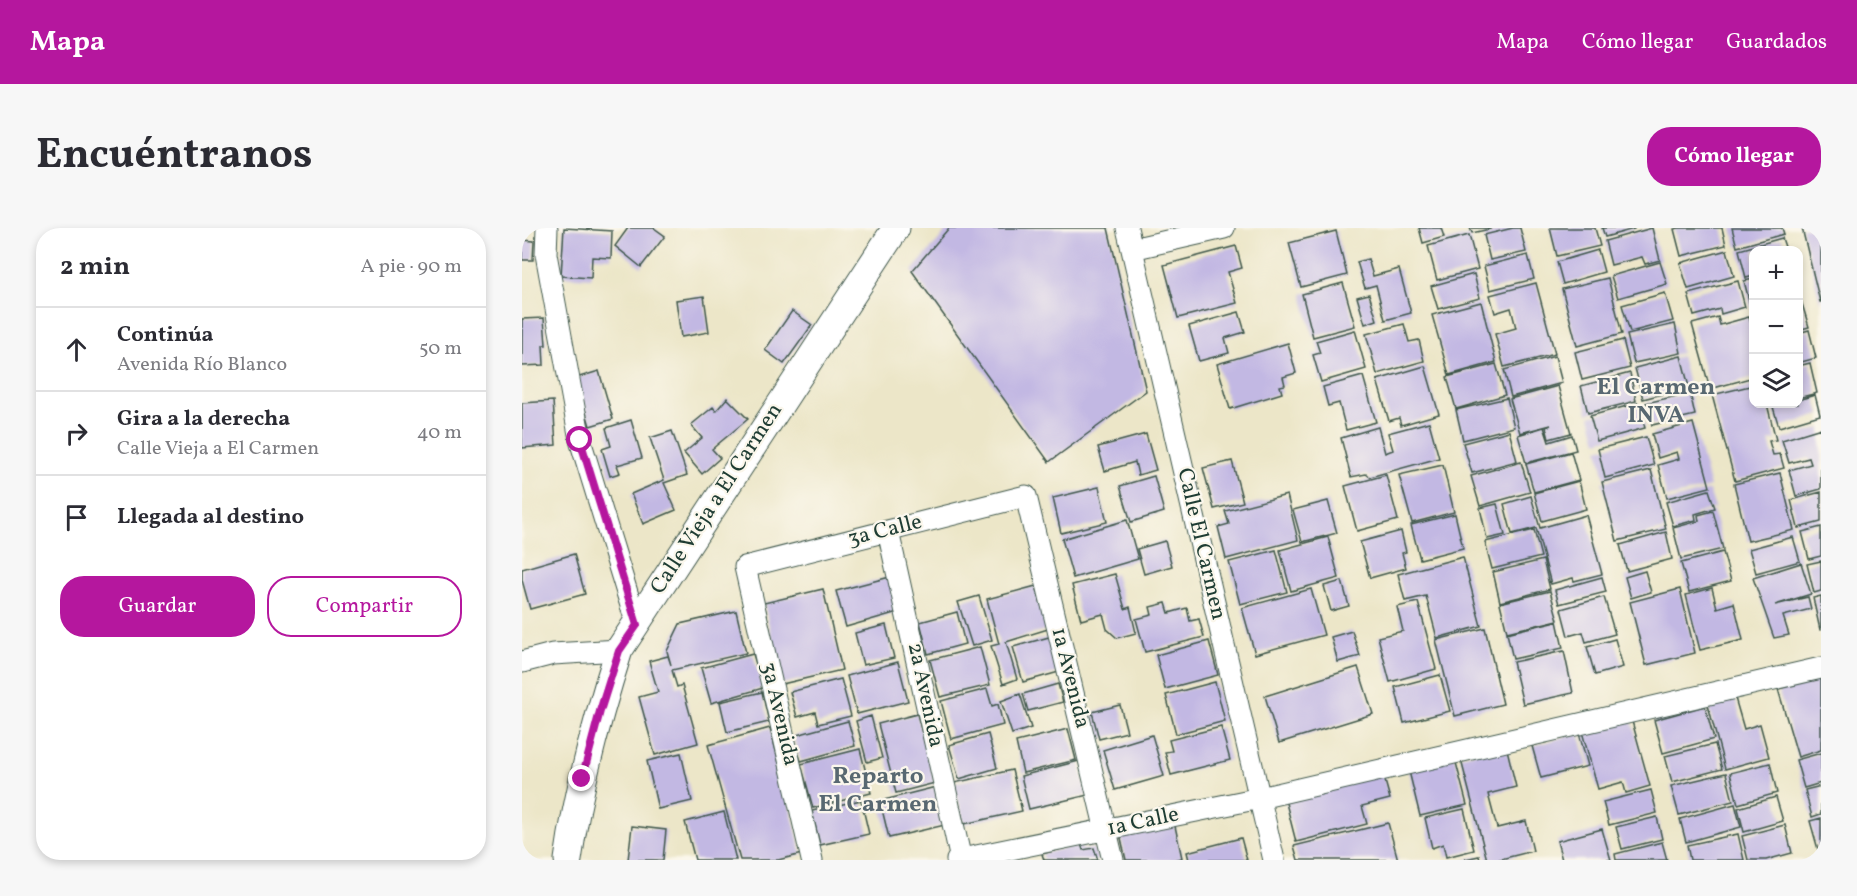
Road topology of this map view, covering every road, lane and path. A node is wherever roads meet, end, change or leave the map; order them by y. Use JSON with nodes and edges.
{"nodes":[{"id":1,"x":547,"y":228,"type":"edge"},
{"id":2,"x":896,"y":228,"type":"edge"},
{"id":3,"x":1224,"y":228,"type":"edge"},
{"id":4,"x":1130,"y":238,"type":"edge"},
{"id":5,"x":1026,"y":496,"type":"joint"},
{"id":6,"x":888,"y":531,"type":"junction"},
{"id":7,"x":745,"y":567,"type":"joint"},
{"id":8,"x":637,"y":625,"type":"junction"},
{"id":9,"x":619,"y":651,"type":"junction"},
{"id":10,"x":522,"y":662,"type":"edge"},
{"id":11,"x":1821,"y":668,"type":"edge"},
{"id":12,"x":1260,"y":798,"type":"junction"},
{"id":13,"x":1106,"y":829,"type":"junction"},
{"id":14,"x":568,"y":860,"type":"edge"},
{"id":15,"x":812,"y":860,"type":"edge"},
{"id":16,"x":960,"y":860,"type":"edge"},
{"id":17,"x":1113,"y":860,"type":"edge"},
{"id":18,"x":1274,"y":860,"type":"edge"}],
"edges":[{"from":1,"to":8,"type":"street"},
{"from":2,"to":8,"type":"street","name":"Calle Vieja a El Carmen"},
{"from":3,"to":4,"type":"street"},
{"from":4,"to":12,"type":"street","name":"Calle El Carmen"},
{"from":5,"to":6,"type":"street","name":"3a Calle"},
{"from":5,"to":13,"type":"street","name":"1a Avenida"},
{"from":6,"to":7,"type":"street","name":"3a Calle"},
{"from":6,"to":16,"type":"street","name":"2a Avenida"},
{"from":7,"to":15,"type":"street","name":"3a Avenida"},
{"from":8,"to":9,"type":"street","name":"Calle Vieja a El Carmen"},
{"from":9,"to":10,"type":"street"},
{"from":9,"to":14,"type":"street","name":"Calle Vieja a El Carmen"},
{"from":11,"to":12,"type":"street","name":"1a Calle"},
{"from":12,"to":13,"type":"street","name":"1a Calle"},
{"from":12,"to":18,"type":"street","name":"Calle El Carmen"},
{"from":13,"to":16,"type":"street","name":"1a Calle"},
{"from":13,"to":17,"type":"street","name":"1a Avenida"}]}
